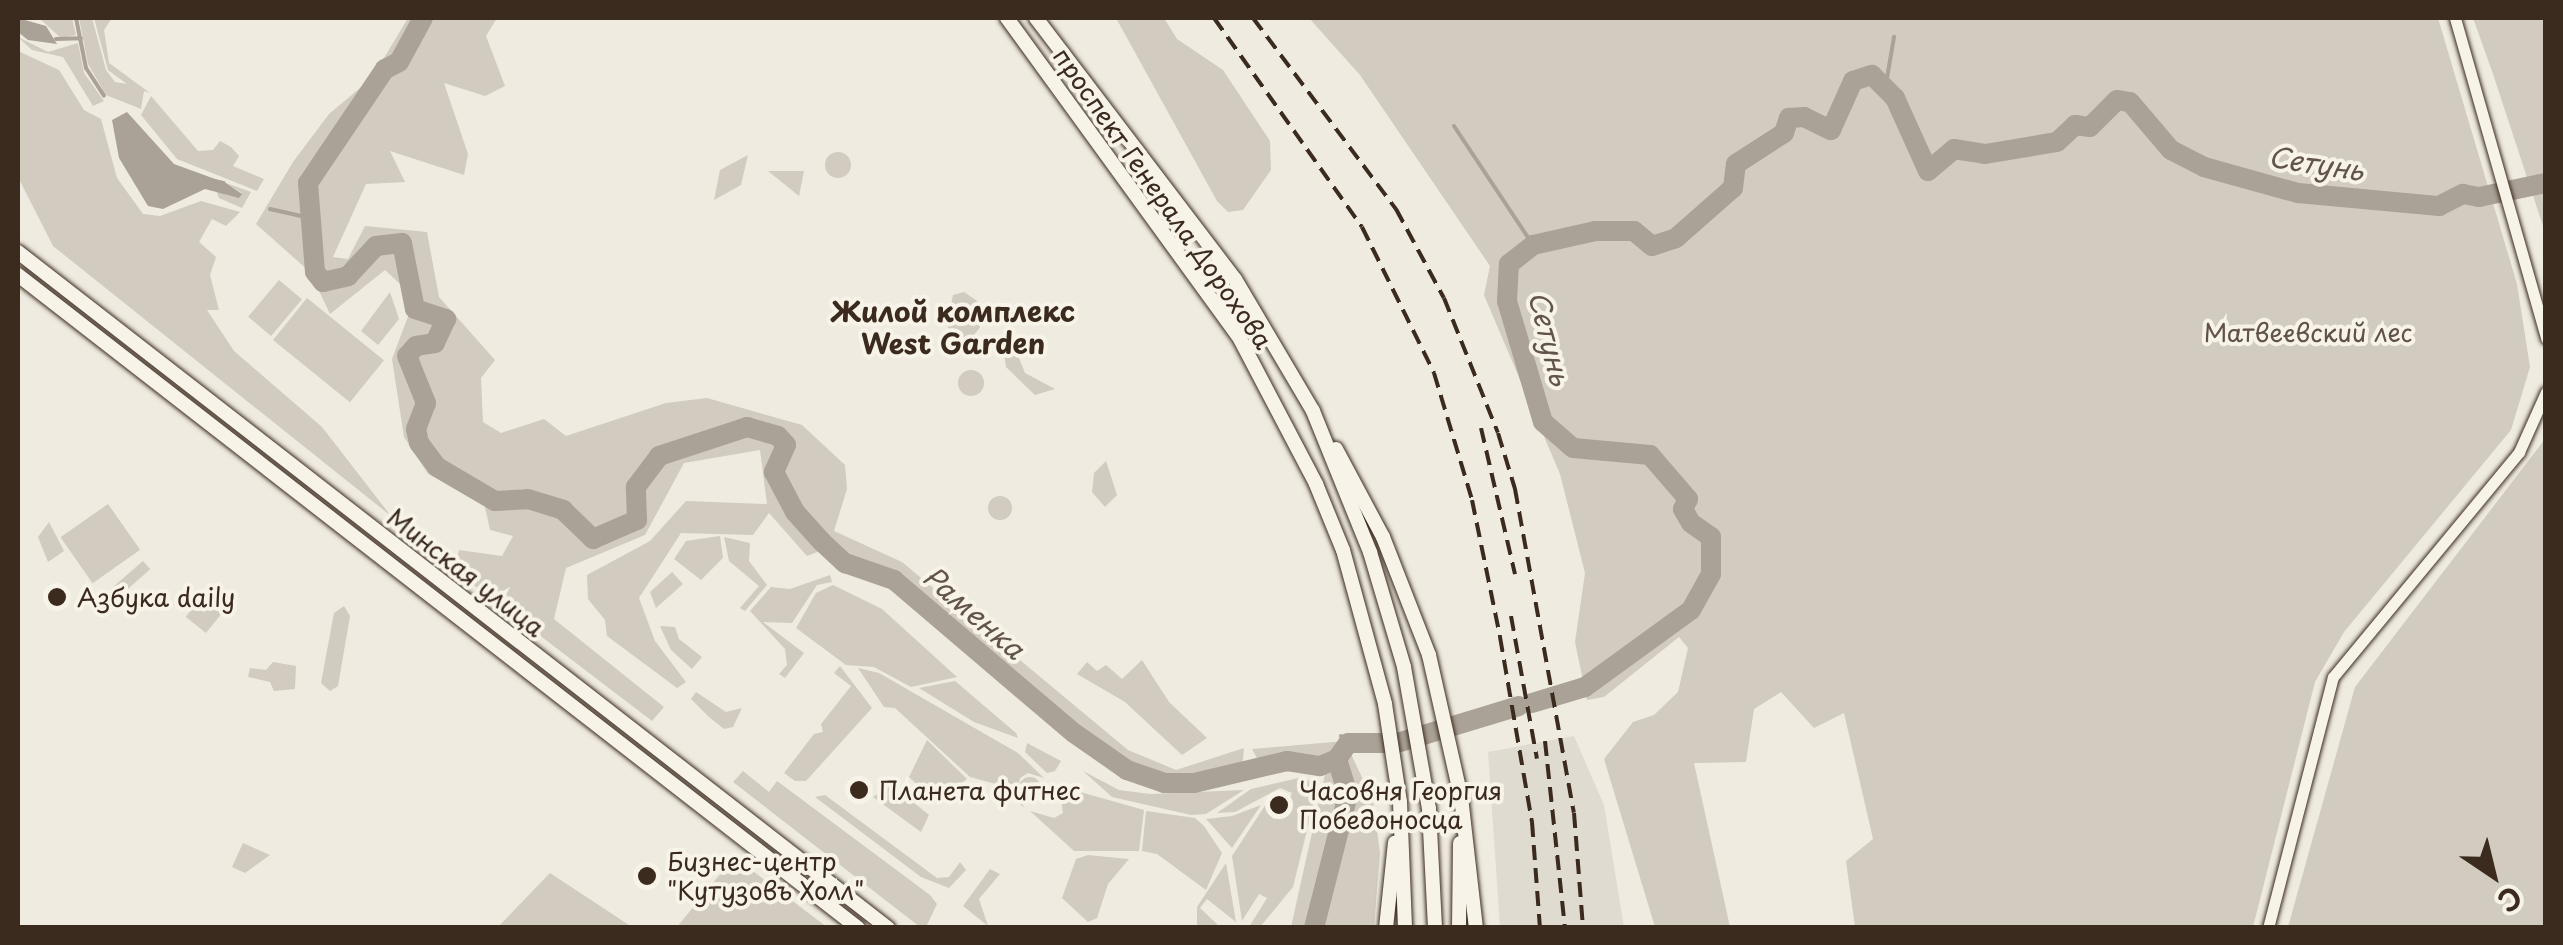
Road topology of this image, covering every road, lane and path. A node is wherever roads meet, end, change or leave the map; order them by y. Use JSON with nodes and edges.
{"nodes":[{"id":1,"x":1007,"y":18,"type":"edge"},
{"id":2,"x":1036,"y":18,"type":"edge"},
{"id":3,"x":2455,"y":18,"type":"edge"},
{"id":4,"x":18,"y":240,"type":"edge"},
{"id":5,"x":18,"y":252,"type":"edge"},
{"id":6,"x":18,"y":275,"type":"edge"},
{"id":7,"x":18,"y":288,"type":"edge"},
{"id":8,"x":68,"y":291,"type":"junction"},
{"id":9,"x":60,"y":308,"type":"junction"},
{"id":10,"x":2546,"y":338,"type":"edge"},
{"id":11,"x":2546,"y":392,"type":"edge"},
{"id":12,"x":1314,"y":411,"type":"junction"},
{"id":13,"x":1461,"y":797,"type":"junction"},
{"id":14,"x":1400,"y":802,"type":"junction"},
{"id":15,"x":858,"y":928,"type":"edge"},
{"id":16,"x":888,"y":928,"type":"edge"},
{"id":17,"x":1386,"y":928,"type":"edge"},
{"id":18,"x":1405,"y":928,"type":"edge"},
{"id":19,"x":1435,"y":928,"type":"edge"},
{"id":20,"x":1460,"y":928,"type":"edge"},
{"id":21,"x":1476,"y":928,"type":"edge"},
{"id":22,"x":2268,"y":928,"type":"edge"}],
"edges":[{"from":1,"to":14,"type":"main road","name":"проспект Генерала Дорохова"},
{"from":2,"to":12,"type":"main road","name":"проспект Генерала Дорохова"},
{"from":3,"to":10,"type":"street"},
{"from":4,"to":8,"type":"main road"},
{"from":5,"to":8,"type":"main road","name":"Минская улица"},
{"from":6,"to":9,"type":"main road","name":"Минская улица"},
{"from":7,"to":9,"type":"main road"},
{"from":8,"to":16,"type":"main road","name":"Минская улица"},
{"from":9,"to":15,"type":"main road","name":"Минская улица"},
{"from":11,"to":22,"type":"street"},
{"from":12,"to":13,"type":"main road"},
{"from":12,"to":19,"type":"main road","name":"проспект Генерала Дорохова"},
{"from":13,"to":20,"type":"main road"},
{"from":13,"to":21,"type":"main road"},
{"from":14,"to":17,"type":"main road"},
{"from":14,"to":18,"type":"main road","name":"проспект Генерала Дорохова"}]}
